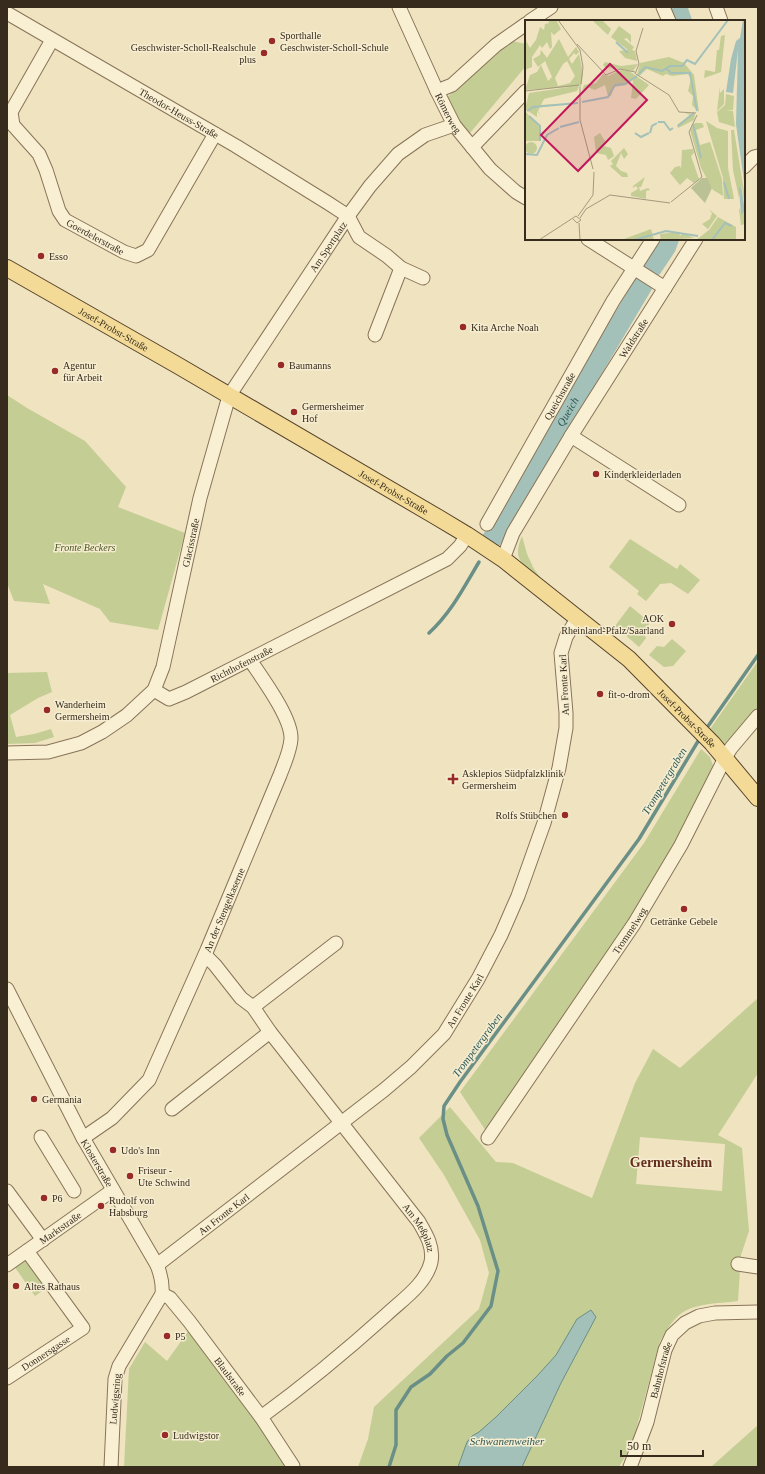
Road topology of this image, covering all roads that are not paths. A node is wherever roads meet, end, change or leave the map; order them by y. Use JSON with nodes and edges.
{"nodes":[{"id":1,"x":399,"y":7,"type":"edge"},
{"id":2,"x":551,"y":7,"type":"edge"},
{"id":3,"x":663,"y":7,"type":"edge"},
{"id":4,"x":716,"y":7,"type":"edge"},
{"id":5,"x":7,"y":13,"type":"edge"},
{"id":6,"x":532,"y":20,"type":"edge"},
{"id":7,"x":669,"y":20,"type":"edge"},
{"id":8,"x":721,"y":20,"type":"edge"},
{"id":9,"x":525,"y":25,"type":"edge"},
{"id":10,"x":52,"y":40,"type":"junction"},
{"id":11,"x":437,"y":91,"type":"junction"},
{"id":12,"x":525,"y":92,"type":"edge"},
{"id":13,"x":454,"y":125,"type":"junction"},
{"id":14,"x":214,"y":134,"type":"junction"},
{"id":15,"x":472,"y":147,"type":"junction"},
{"id":16,"x":758,"y":156,"type":"edge"},
{"id":17,"x":745,"y":165,"type":"edge"},
{"id":18,"x":525,"y":197,"type":"edge"},
{"id":19,"x":348,"y":216,"type":"junction"},
{"id":20,"x":590,"y":240,"type":"edge"},
{"id":21,"x":652,"y":240,"type":"edge"},
{"id":22,"x":695,"y":240,"type":"edge"},
{"id":23,"x":7,"y":268,"type":"edge"},
{"id":24,"x":401,"y":268,"type":"junction"},
{"id":25,"x":634,"y":269,"type":"junction"},
{"id":26,"x":423,"y":278,"type":"dead end"},
{"id":27,"x":665,"y":288,"type":"junction"},
{"id":28,"x":375,"y":335,"type":"dead end"},
{"id":29,"x":229,"y":396,"type":"junction"},
{"id":30,"x":570,"y":436,"type":"junction"},
{"id":31,"x":678,"y":505,"type":"dead end"},
{"id":32,"x":486,"y":524,"type":"dead end"},
{"id":33,"x":467,"y":535,"type":"junction"},
{"id":34,"x":503,"y":559,"type":"junction"},
{"id":35,"x":578,"y":617,"type":"junction"},
{"id":36,"x":250,"y":660,"type":"junction"},
{"id":37,"x":154,"y":690,"type":"junction"},
{"id":38,"x":758,"y":716,"type":"edge"},
{"id":39,"x":7,"y":753,"type":"edge"},
{"id":40,"x":725,"y":758,"type":"junction"},
{"id":41,"x":758,"y":798,"type":"edge"},
{"id":42,"x":336,"y":943,"type":"dead end"},
{"id":43,"x":205,"y":955,"type":"junction"},
{"id":44,"x":7,"y":989,"type":"edge"},
{"id":45,"x":253,"y":1007,"type":"junction"},
{"id":46,"x":270,"y":1032,"type":"junction"},
{"id":47,"x":172,"y":1109,"type":"dead end"},
{"id":48,"x":341,"y":1123,"type":"junction"},
{"id":49,"x":83,"y":1138,"type":"junction"},
{"id":50,"x":488,"y":1138,"type":"dead end"},
{"id":51,"x":43,"y":1141,"type":"dead end"},
{"id":52,"x":113,"y":1190,"type":"junction"},
{"id":53,"x":7,"y":1191,"type":"edge"},
{"id":54,"x":74,"y":1191,"type":"dead end"},
{"id":55,"x":43,"y":1240,"type":"junction"},
{"id":56,"x":27,"y":1251,"type":"junction"},
{"id":57,"x":738,"y":1264,"type":"dead end"},
{"id":58,"x":7,"y":1265,"type":"edge"},
{"id":59,"x":157,"y":1265,"type":"junction"},
{"id":60,"x":758,"y":1267,"type":"edge"},
{"id":61,"x":162,"y":1294,"type":"junction"},
{"id":62,"x":758,"y":1312,"type":"edge"},
{"id":63,"x":7,"y":1378,"type":"edge"},
{"id":64,"x":261,"y":1417,"type":"junction"},
{"id":65,"x":637,"y":1448,"type":"junction"},
{"id":66,"x":293,"y":1466,"type":"dead end"},
{"id":67,"x":111,"y":1467,"type":"edge"},
{"id":68,"x":625,"y":1467,"type":"edge"},
{"id":69,"x":630,"y":1467,"type":"edge"}],
"edges":[{"from":1,"to":11,"type":"street","name":"Römerweg"},
{"from":2,"to":6,"type":"street"},
{"from":3,"to":7,"type":"street"},
{"from":4,"to":8,"type":"street"},
{"from":5,"to":10,"type":"street","name":"Theodor-Heuss-Straße"},
{"from":9,"to":11,"type":"street"},
{"from":10,"to":14,"type":"street","name":"Theodor-Heuss-Straße"},
{"from":10,"to":14,"type":"street","name":"Goerdelerstraße"},
{"from":11,"to":13,"type":"street","name":"Römerweg"},
{"from":12,"to":15,"type":"street"},
{"from":13,"to":15,"type":"street","name":"Römerweg"},
{"from":13,"to":19,"type":"street","name":"Am Sportplatz"},
{"from":14,"to":19,"type":"street","name":"Theodor-Heuss-Straße"},
{"from":15,"to":18,"type":"street","name":"Römerweg"},
{"from":16,"to":17,"type":"street"},
{"from":19,"to":24,"type":"street"},
{"from":19,"to":29,"type":"street","name":"Am Sportplatz"},
{"from":20,"to":25,"type":"street"},
{"from":21,"to":25,"type":"street"},
{"from":22,"to":27,"type":"street","name":"Waldstraße"},
{"from":23,"to":29,"type":"main road","name":"Josef-Probst-Straße"},
{"from":24,"to":26,"type":"street"},
{"from":24,"to":28,"type":"street"},
{"from":25,"to":27,"type":"street"},
{"from":25,"to":32,"type":"street","name":"Queichstraße"},
{"from":27,"to":30,"type":"street","name":"Waldstraße"},
{"from":29,"to":33,"type":"main road","name":"Josef-Probst-Straße"},
{"from":29,"to":37,"type":"street","name":"Glacisstraße"},
{"from":30,"to":31,"type":"street"},
{"from":30,"to":34,"type":"street","name":"Waldstraße"},
{"from":33,"to":34,"type":"main road","name":"Josef-Probst-Straße"},
{"from":33,"to":36,"type":"street","name":"Richthofenstraße"},
{"from":34,"to":35,"type":"main road","name":"Josef-Probst-Straße"},
{"from":35,"to":40,"type":"main road","name":"Josef-Probst-Straße"},
{"from":35,"to":48,"type":"street","name":"An Fronte Karl"},
{"from":36,"to":37,"type":"street","name":"Richthofenstraße"},
{"from":36,"to":43,"type":"street","name":"An der Stengelkaserne"},
{"from":37,"to":39,"type":"street"},
{"from":38,"to":40,"type":"street","name":"Trommelweg"},
{"from":40,"to":41,"type":"main road","name":"Josef-Probst-Straße"},
{"from":40,"to":50,"type":"street","name":"Trommelweg"},
{"from":42,"to":45,"type":"street"},
{"from":43,"to":45,"type":"street","name":"Am Meßplatz"},
{"from":43,"to":49,"type":"street","name":"An der Stengelkaserne"},
{"from":44,"to":49,"type":"street","name":"Klosterstraße"},
{"from":45,"to":46,"type":"street","name":"Am Meßplatz"},
{"from":46,"to":47,"type":"street"},
{"from":46,"to":48,"type":"street","name":"Am Meßplatz"},
{"from":48,"to":59,"type":"street","name":"An Fronte Karl"},
{"from":48,"to":64,"type":"street","name":"Am Meßplatz"},
{"from":49,"to":52,"type":"street","name":"Klosterstraße"},
{"from":51,"to":54,"type":"street"},
{"from":52,"to":55,"type":"street","name":"Marktstraße"},
{"from":52,"to":59,"type":"street","name":"Klosterstraße"},
{"from":53,"to":55,"type":"street"},
{"from":55,"to":56,"type":"street","name":"Marktstraße"},
{"from":56,"to":58,"type":"street","name":"Marktstraße"},
{"from":56,"to":63,"type":"street","name":"Donnersgasse"},
{"from":57,"to":60,"type":"street"},
{"from":59,"to":61,"type":"street","name":"Klosterstraße"},
{"from":61,"to":64,"type":"street","name":"Blaulstraße"},
{"from":61,"to":67,"type":"street","name":"Ludwigsring"},
{"from":62,"to":65,"type":"street","name":"Bahnhofstraße"},
{"from":64,"to":66,"type":"street","name":"Blaulstraße"},
{"from":65,"to":68,"type":"street","name":"Bahnhofstraße"},
{"from":65,"to":69,"type":"street","name":"Bahnhofstraße"}]}
